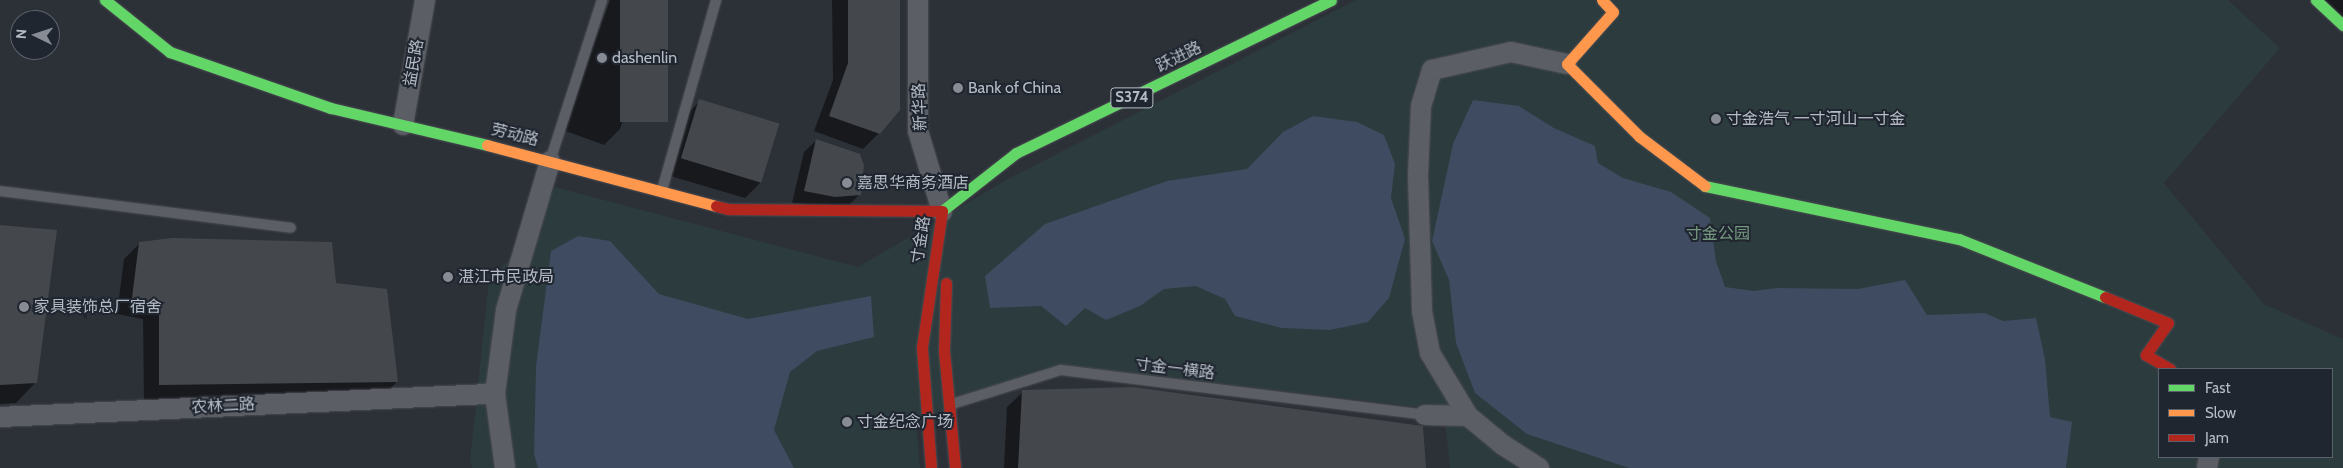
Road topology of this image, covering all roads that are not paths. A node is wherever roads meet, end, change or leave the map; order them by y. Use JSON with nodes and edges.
{"nodes":[{"id":1,"x":105,"y":0,"type":"edge"},
{"id":2,"x":425,"y":0,"type":"edge"},
{"id":3,"x":602,"y":0,"type":"edge"},
{"id":4,"x":716,"y":0,"type":"edge"},
{"id":5,"x":918,"y":0,"type":"edge"},
{"id":6,"x":1331,"y":0,"type":"edge"},
{"id":7,"x":1602,"y":0,"type":"edge"},
{"id":8,"x":2316,"y":0,"type":"edge"},
{"id":9,"x":2343,"y":25,"type":"edge"},
{"id":10,"x":1567,"y":64,"type":"junction"},
{"id":11,"x":403,"y":125,"type":"junction"},
{"id":12,"x":550,"y":161,"type":"junction"},
{"id":13,"x":0,"y":191,"type":"edge"},
{"id":14,"x":661,"y":191,"type":"junction"},
{"id":15,"x":942,"y":211,"type":"junction"},
{"id":16,"x":291,"y":228,"type":"dead end"},
{"id":17,"x":2168,"y":368,"type":"edge"},
{"id":18,"x":495,"y":394,"type":"junction"},
{"id":19,"x":949,"y":405,"type":"junction"},
{"id":20,"x":926,"y":411,"type":"junction"},
{"id":21,"x":1425,"y":415,"type":"joint"},
{"id":22,"x":1468,"y":416,"type":"junction"},
{"id":23,"x":0,"y":417,"type":"edge"},
{"id":24,"x":505,"y":468,"type":"edge"},
{"id":25,"x":931,"y":468,"type":"edge"},
{"id":26,"x":955,"y":468,"type":"edge"},
{"id":27,"x":1539,"y":468,"type":"edge"}],
"edges":[{"from":1,"to":11,"type":"street","name":"劳动路"},
{"from":2,"to":11,"type":"street","name":"益民路"},
{"from":3,"to":12,"type":"lane"},
{"from":4,"to":14,"type":"lane"},
{"from":5,"to":15,"type":"street","name":"新华路"},
{"from":6,"to":15,"type":"street","name":"跃进路","number":"S374"},
{"from":7,"to":10,"type":"street"},
{"from":8,"to":9,"type":"street"},
{"from":10,"to":17,"type":"street"},
{"from":10,"to":22,"type":"street"},
{"from":11,"to":12,"type":"street","name":"劳动路"},
{"from":12,"to":14,"type":"street","name":"劳动路"},
{"from":12,"to":18,"type":"street"},
{"from":13,"to":16,"type":"lane"},
{"from":14,"to":15,"type":"street","name":"劳动路"},
{"from":15,"to":19,"type":"street","name":"寸金路"},
{"from":15,"to":20,"type":"street","name":"寸金路"},
{"from":18,"to":23,"type":"street","name":"农林二路"},
{"from":18,"to":24,"type":"street"},
{"from":19,"to":20,"type":"lane","name":"寸金一横路"},
{"from":19,"to":21,"type":"lane","name":"寸金一横路"},
{"from":19,"to":26,"type":"street","name":"寸金路"},
{"from":20,"to":25,"type":"street","name":"寸金路"},
{"from":21,"to":22,"type":"street"},
{"from":22,"to":27,"type":"street"}]}
